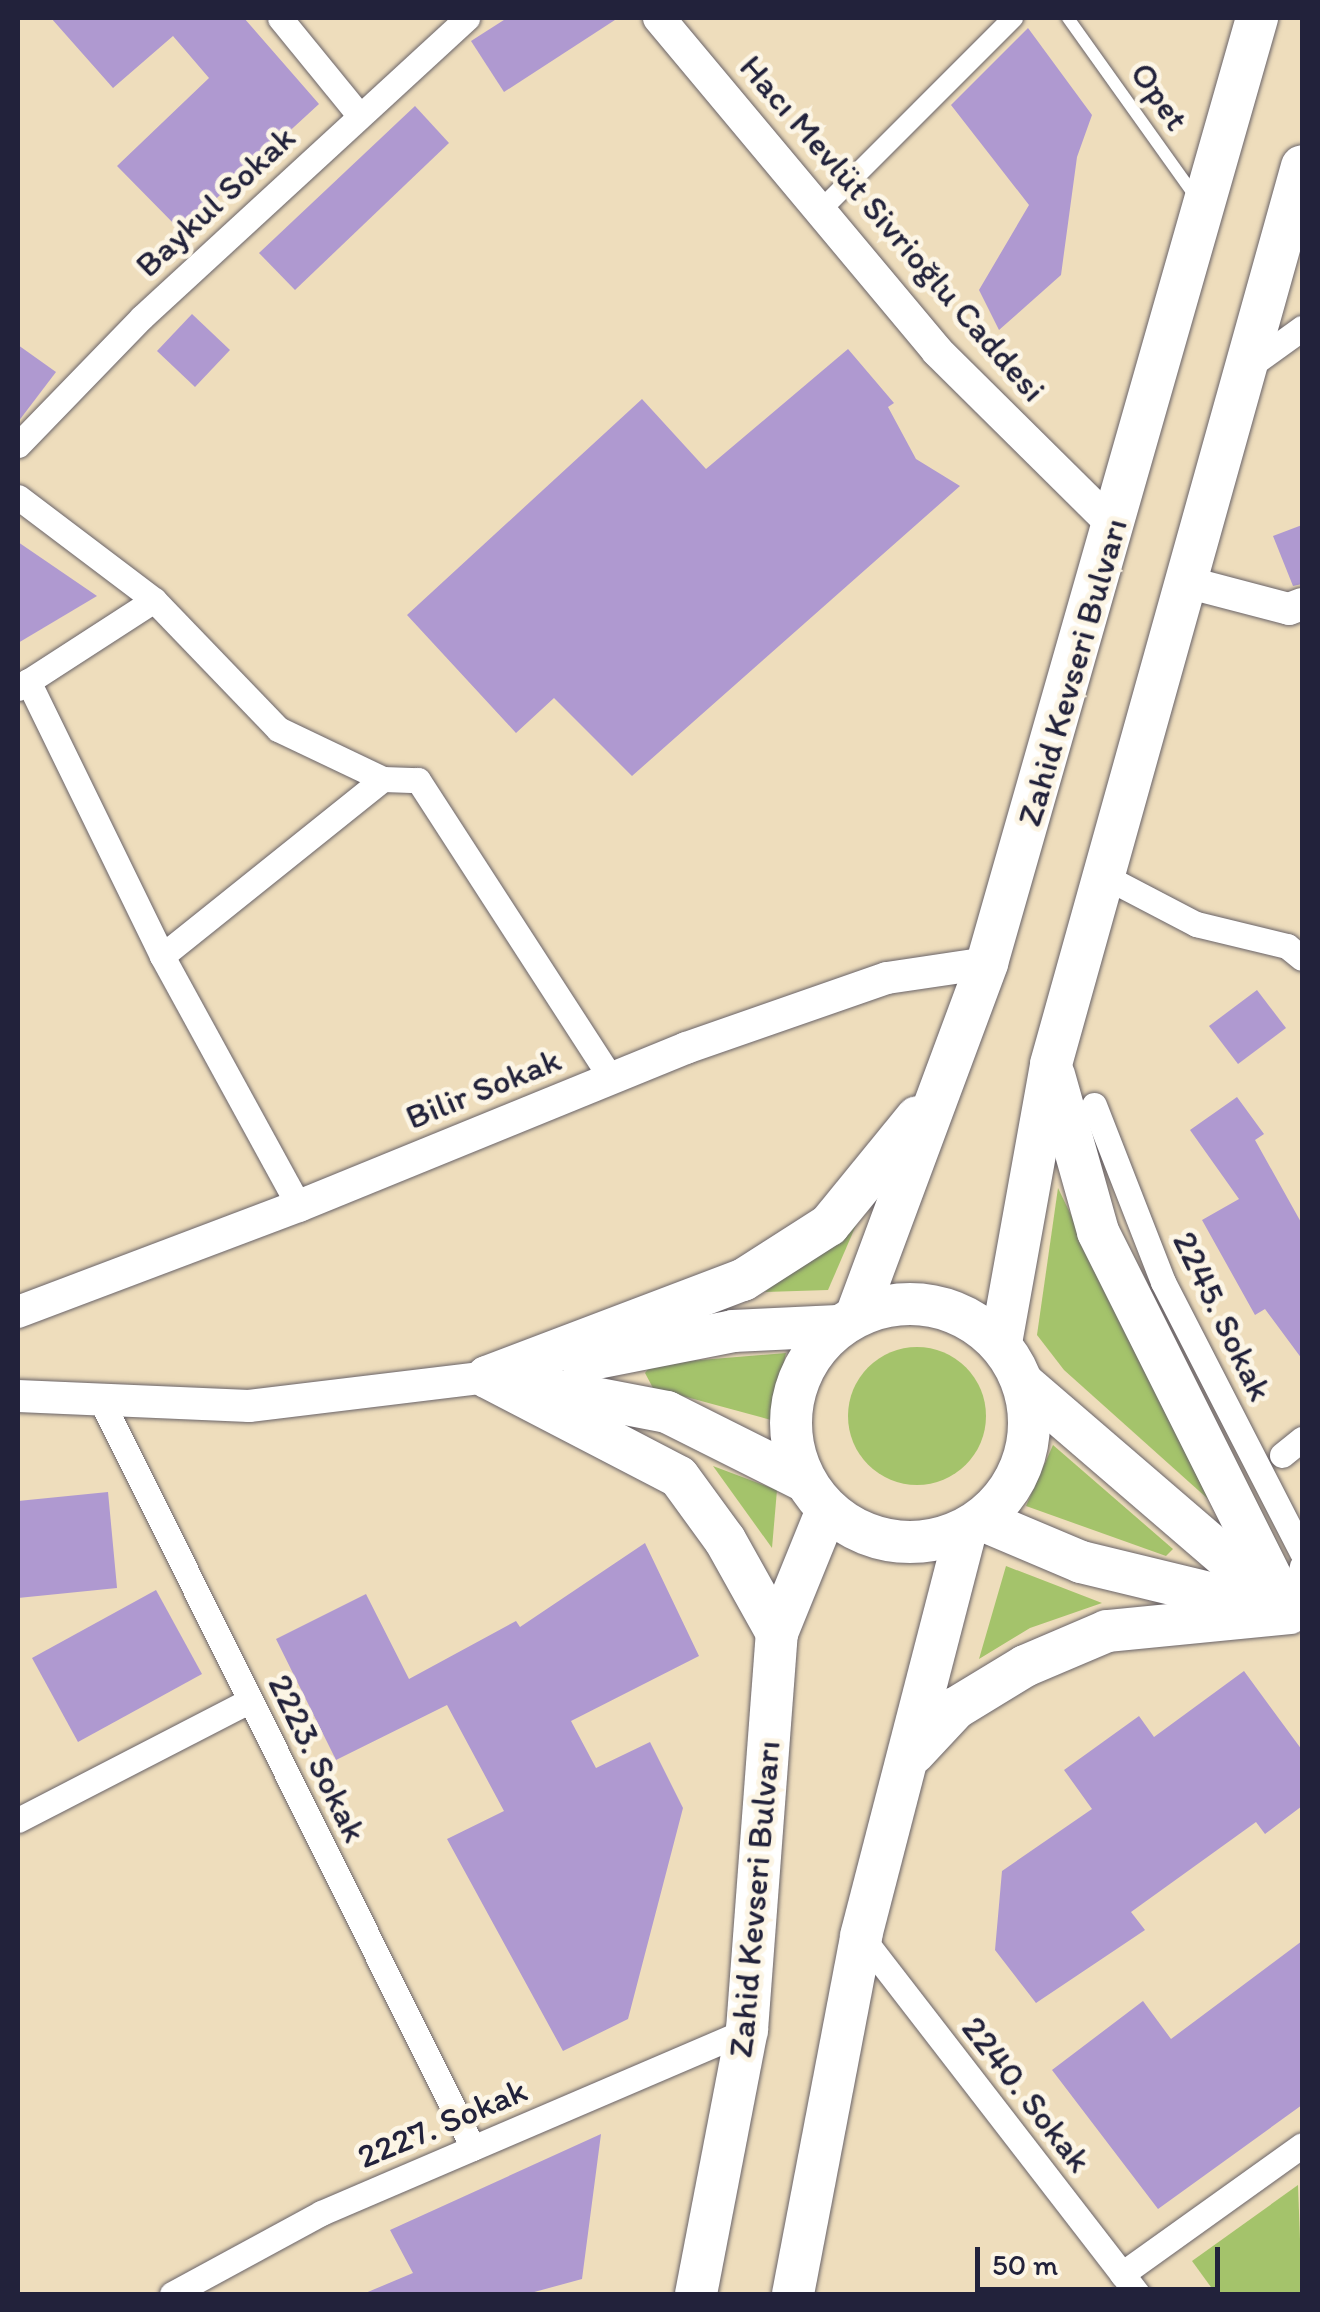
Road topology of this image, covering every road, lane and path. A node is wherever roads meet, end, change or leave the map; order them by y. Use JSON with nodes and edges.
{"nodes":[{"id":1,"x":280,"y":18,"type":"edge"},
{"id":2,"x":467,"y":18,"type":"edge"},
{"id":3,"x":659,"y":18,"type":"edge"},
{"id":4,"x":1013,"y":18,"type":"edge"},
{"id":5,"x":1068,"y":18,"type":"edge"},
{"id":6,"x":1257,"y":18,"type":"edge"},
{"id":7,"x":359,"y":116,"type":"junction"},
{"id":8,"x":1302,"y":166,"type":"edge"},
{"id":9,"x":823,"y":208,"type":"junction"},
{"id":10,"x":1203,"y":209,"type":"junction"},
{"id":11,"x":1302,"y":328,"type":"edge"},
{"id":12,"x":1244,"y":370,"type":"junction"},
{"id":13,"x":18,"y":444,"type":"edge"},
{"id":14,"x":18,"y":497,"type":"edge"},
{"id":15,"x":1115,"y":527,"type":"junction"},
{"id":16,"x":1186,"y":582,"type":"junction"},
{"id":17,"x":154,"y":600,"type":"junction"},
{"id":18,"x":1302,"y":604,"type":"edge"},
{"id":19,"x":23,"y":685,"type":"edge"},
{"id":20,"x":383,"y":778,"type":"junction"},
{"id":21,"x":1106,"y":877,"type":"junction"},
{"id":22,"x":1297,"y":952,"type":"edge"},
{"id":23,"x":162,"y":956,"type":"junction"},
{"id":24,"x":986,"y":963,"type":"junction"},
{"id":25,"x":1051,"y":1064,"type":"junction"},
{"id":26,"x":611,"y":1078,"type":"junction"},
{"id":27,"x":943,"y":1082,"type":"junction"},
{"id":28,"x":1094,"y":1105,"type":"dead end"},
{"id":29,"x":299,"y":1206,"type":"junction"},
{"id":30,"x":18,"y":1312,"type":"edge"},
{"id":31,"x":847,"y":1321,"type":"junction"},
{"id":32,"x":1001,"y":1343,"type":"junction"},
{"id":33,"x":487,"y":1377,"type":"junction"},
{"id":34,"x":1025,"y":1385,"type":"junction"},
{"id":35,"x":18,"y":1396,"type":"edge"},
{"id":36,"x":100,"y":1400,"type":"junction"},
{"id":37,"x":816,"y":1496,"type":"junction"},
{"id":38,"x":974,"y":1527,"type":"junction"},
{"id":39,"x":1302,"y":1552,"type":"edge"},
{"id":40,"x":1302,"y":1566,"type":"edge"},
{"id":41,"x":1296,"y":1619,"type":"edge"},
{"id":42,"x":777,"y":1633,"type":"junction"},
{"id":43,"x":250,"y":1700,"type":"junction"},
{"id":44,"x":908,"y":1759,"type":"junction"},
{"id":45,"x":18,"y":1820,"type":"edge"},
{"id":46,"x":861,"y":1936,"type":"junction"},
{"id":47,"x":747,"y":2030,"type":"junction"},
{"id":48,"x":1302,"y":2145,"type":"edge"},
{"id":49,"x":472,"y":2148,"type":"junction"},
{"id":50,"x":220,"y":2265,"type":"junction"},
{"id":51,"x":1122,"y":2274,"type":"junction"},
{"id":52,"x":172,"y":2294,"type":"edge"},
{"id":53,"x":221,"y":2294,"type":"edge"},
{"id":54,"x":696,"y":2294,"type":"edge"},
{"id":55,"x":793,"y":2294,"type":"edge"},
{"id":56,"x":1138,"y":2294,"type":"edge"}],
"edges":[{"from":1,"to":7,"type":"street"},
{"from":2,"to":7,"type":"street","name":"Baykul Sokak"},
{"from":3,"to":9,"type":"street","name":"Hacı Mevlüt Sivrioğlu Caddesi"},
{"from":4,"to":9,"type":"street"},
{"from":5,"to":10,"type":"lane","name":"Opet"},
{"from":6,"to":10,"type":"main road","name":"Zahid Kevseri Bulvarı"},
{"from":7,"to":13,"type":"street","name":"Baykul Sokak"},
{"from":8,"to":12,"type":"main road"},
{"from":9,"to":15,"type":"street","name":"Hacı Mevlüt Sivrioğlu Caddesi"},
{"from":10,"to":15,"type":"main road","name":"Zahid Kevseri Bulvarı"},
{"from":11,"to":12,"type":"street"},
{"from":12,"to":16,"type":"main road"},
{"from":14,"to":17,"type":"street"},
{"from":15,"to":24,"type":"main road","name":"Zahid Kevseri Bulvarı"},
{"from":16,"to":18,"type":"street"},
{"from":16,"to":21,"type":"main road"},
{"from":17,"to":19,"type":"street"},
{"from":17,"to":20,"type":"street"},
{"from":19,"to":23,"type":"street"},
{"from":20,"to":23,"type":"street"},
{"from":20,"to":26,"type":"street"},
{"from":21,"to":22,"type":"street"},
{"from":21,"to":25,"type":"main road"},
{"from":23,"to":29,"type":"street"},
{"from":24,"to":26,"type":"street","name":"Bilir Sokak"},
{"from":24,"to":27,"type":"main road","name":"Zahid Kevseri Bulvarı"},
{"from":25,"to":32,"type":"main road"},
{"from":25,"to":41,"type":"main road"},
{"from":26,"to":29,"type":"street","name":"Bilir Sokak"},
{"from":27,"to":31,"type":"main road","name":"Zahid Kevseri Bulvarı"},
{"from":27,"to":33,"type":"main road"},
{"from":28,"to":39,"type":"street","name":"2245. Sokak"},
{"from":29,"to":30,"type":"street","name":"Bilir Sokak"},
{"from":31,"to":32,"type":"main road"},
{"from":31,"to":33,"type":"main road"},
{"from":31,"to":37,"type":"main road"},
{"from":32,"to":34,"type":"main road"},
{"from":33,"to":36,"type":"street"},
{"from":33,"to":37,"type":"main road"},
{"from":33,"to":42,"type":"main road"},
{"from":34,"to":38,"type":"main road"},
{"from":34,"to":41,"type":"main road"},
{"from":35,"to":36,"type":"street"},
{"from":36,"to":43,"type":"street","name":"2223. Sokak"},
{"from":37,"to":38,"type":"main road"},
{"from":37,"to":42,"type":"main road","name":"Zahid Kevseri Bulvarı"},
{"from":38,"to":41,"type":"main road"},
{"from":38,"to":44,"type":"main road"},
{"from":40,"to":41,"type":"street"},
{"from":41,"to":44,"type":"main road"},
{"from":42,"to":47,"type":"main road","name":"Zahid Kevseri Bulvarı"},
{"from":43,"to":45,"type":"street"},
{"from":43,"to":49,"type":"street","name":"2223. Sokak"},
{"from":44,"to":46,"type":"main road"},
{"from":46,"to":51,"type":"street","name":"2240. Sokak"},
{"from":46,"to":55,"type":"main road"},
{"from":47,"to":49,"type":"street","name":"2227. Sokak"},
{"from":47,"to":54,"type":"main road","name":"Zahid Kevseri Bulvarı"},
{"from":48,"to":51,"type":"street"},
{"from":49,"to":50,"type":"street","name":"2227. Sokak"},
{"from":50,"to":52,"type":"street","name":"2227. Sokak"},
{"from":50,"to":53,"type":"street"},
{"from":51,"to":56,"type":"street","name":"2240. Sokak"}]}
